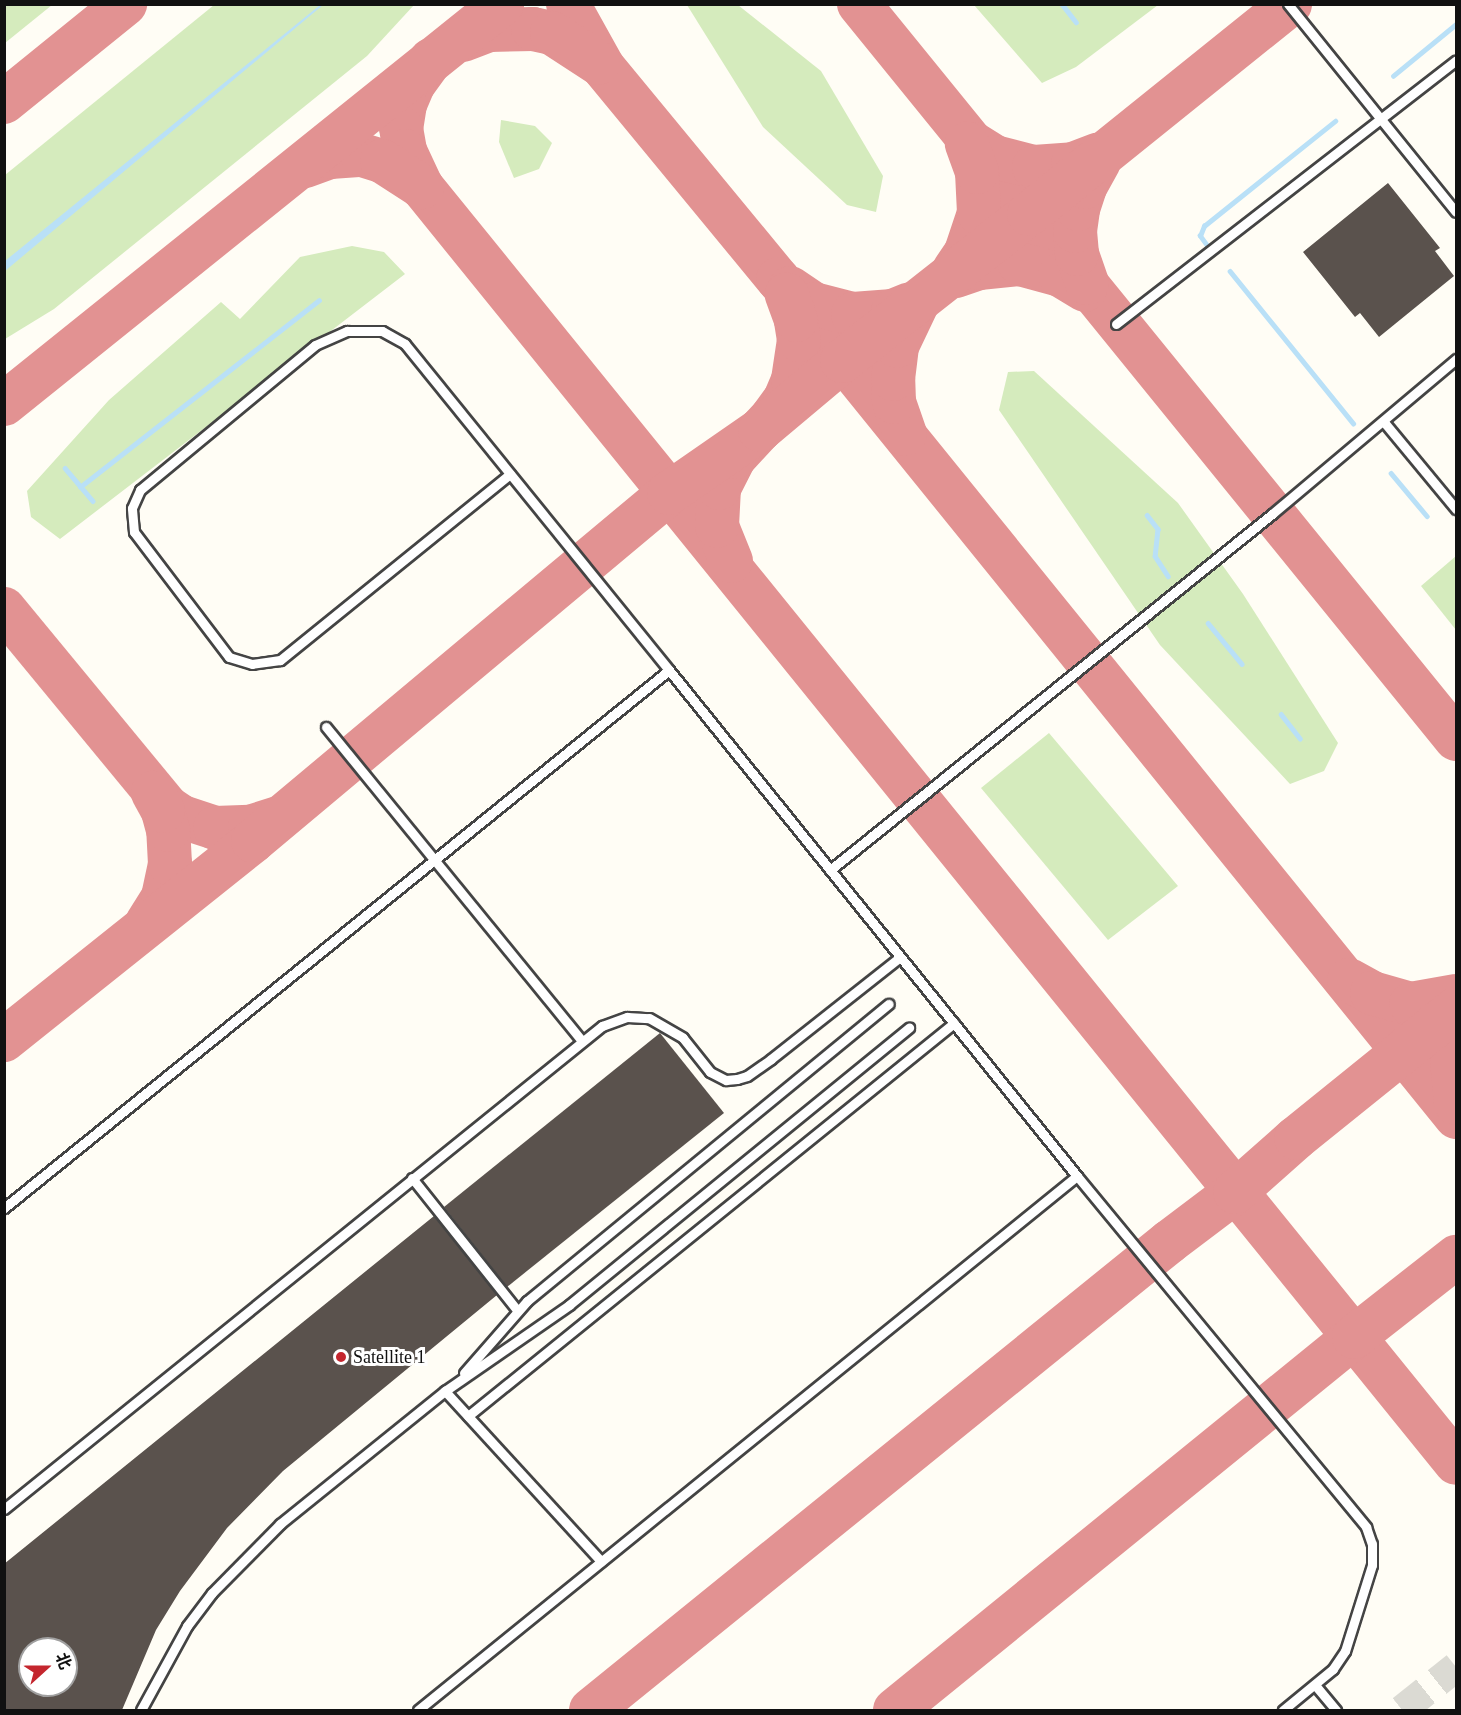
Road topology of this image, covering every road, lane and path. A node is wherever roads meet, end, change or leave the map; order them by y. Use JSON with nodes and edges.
{"nodes":[{"id":1,"x":1288,"y":4,"type":"edge"},
{"id":2,"x":1456,"y":60,"type":"edge"},
{"id":3,"x":1381,"y":120,"type":"junction"},
{"id":4,"x":1456,"y":212,"type":"edge"},
{"id":5,"x":1116,"y":324,"type":"dead end"},
{"id":6,"x":1456,"y":359,"type":"edge"},
{"id":7,"x":1384,"y":422,"type":"junction"},
{"id":8,"x":510,"y":474,"type":"junction"},
{"id":9,"x":1456,"y":509,"type":"edge"},
{"id":10,"x":669,"y":670,"type":"junction"},
{"id":11,"x":326,"y":727,"type":"dead end"},
{"id":12,"x":434,"y":861,"type":"junction"},
{"id":13,"x":831,"y":870,"type":"junction"},
{"id":14,"x":900,"y":957,"type":"junction"},
{"id":15,"x":889,"y":1004,"type":"dead end"},
{"id":16,"x":954,"y":1023,"type":"junction"},
{"id":17,"x":909,"y":1028,"type":"dead end"},
{"id":18,"x":582,"y":1041,"type":"junction"},
{"id":19,"x":1077,"y":1176,"type":"junction"},
{"id":20,"x":412,"y":1178,"type":"junction"},
{"id":21,"x":4,"y":1208,"type":"edge"},
{"id":22,"x":518,"y":1310,"type":"junction"},
{"id":23,"x":445,"y":1391,"type":"junction"},
{"id":24,"x":468,"y":1416,"type":"junction"},
{"id":25,"x":4,"y":1509,"type":"edge"},
{"id":26,"x":601,"y":1561,"type":"junction"},
{"id":27,"x":1315,"y":1685,"type":"junction"},
{"id":28,"x":141,"y":1710,"type":"edge"},
{"id":29,"x":418,"y":1710,"type":"edge"},
{"id":30,"x":1284,"y":1710,"type":"edge"},
{"id":31,"x":1336,"y":1710,"type":"edge"}],
"edges":[{"from":1,"to":3,"type":"lane"},
{"from":2,"to":3,"type":"lane"},
{"from":3,"to":4,"type":"lane"},
{"from":3,"to":5,"type":"lane"},
{"from":6,"to":7,"type":"lane"},
{"from":7,"to":9,"type":"lane"},
{"from":7,"to":13,"type":"lane"},
{"from":8,"to":8,"type":"lane"},
{"from":8,"to":10,"type":"lane"},
{"from":10,"to":12,"type":"lane"},
{"from":10,"to":13,"type":"lane"},
{"from":11,"to":12,"type":"lane"},
{"from":12,"to":18,"type":"lane"},
{"from":12,"to":21,"type":"lane"},
{"from":13,"to":14,"type":"lane"},
{"from":14,"to":16,"type":"lane"},
{"from":14,"to":18,"type":"lane"},
{"from":15,"to":22,"type":"lane"},
{"from":16,"to":19,"type":"lane"},
{"from":16,"to":24,"type":"lane"},
{"from":17,"to":23,"type":"lane"},
{"from":18,"to":20,"type":"lane"},
{"from":19,"to":26,"type":"lane"},
{"from":19,"to":27,"type":"lane"},
{"from":20,"to":22,"type":"lane"},
{"from":20,"to":25,"type":"lane"},
{"from":22,"to":23,"type":"lane"},
{"from":23,"to":24,"type":"lane"},
{"from":23,"to":28,"type":"lane"},
{"from":24,"to":26,"type":"lane"},
{"from":26,"to":29,"type":"lane"},
{"from":27,"to":30,"type":"lane"},
{"from":27,"to":31,"type":"lane"}]}
